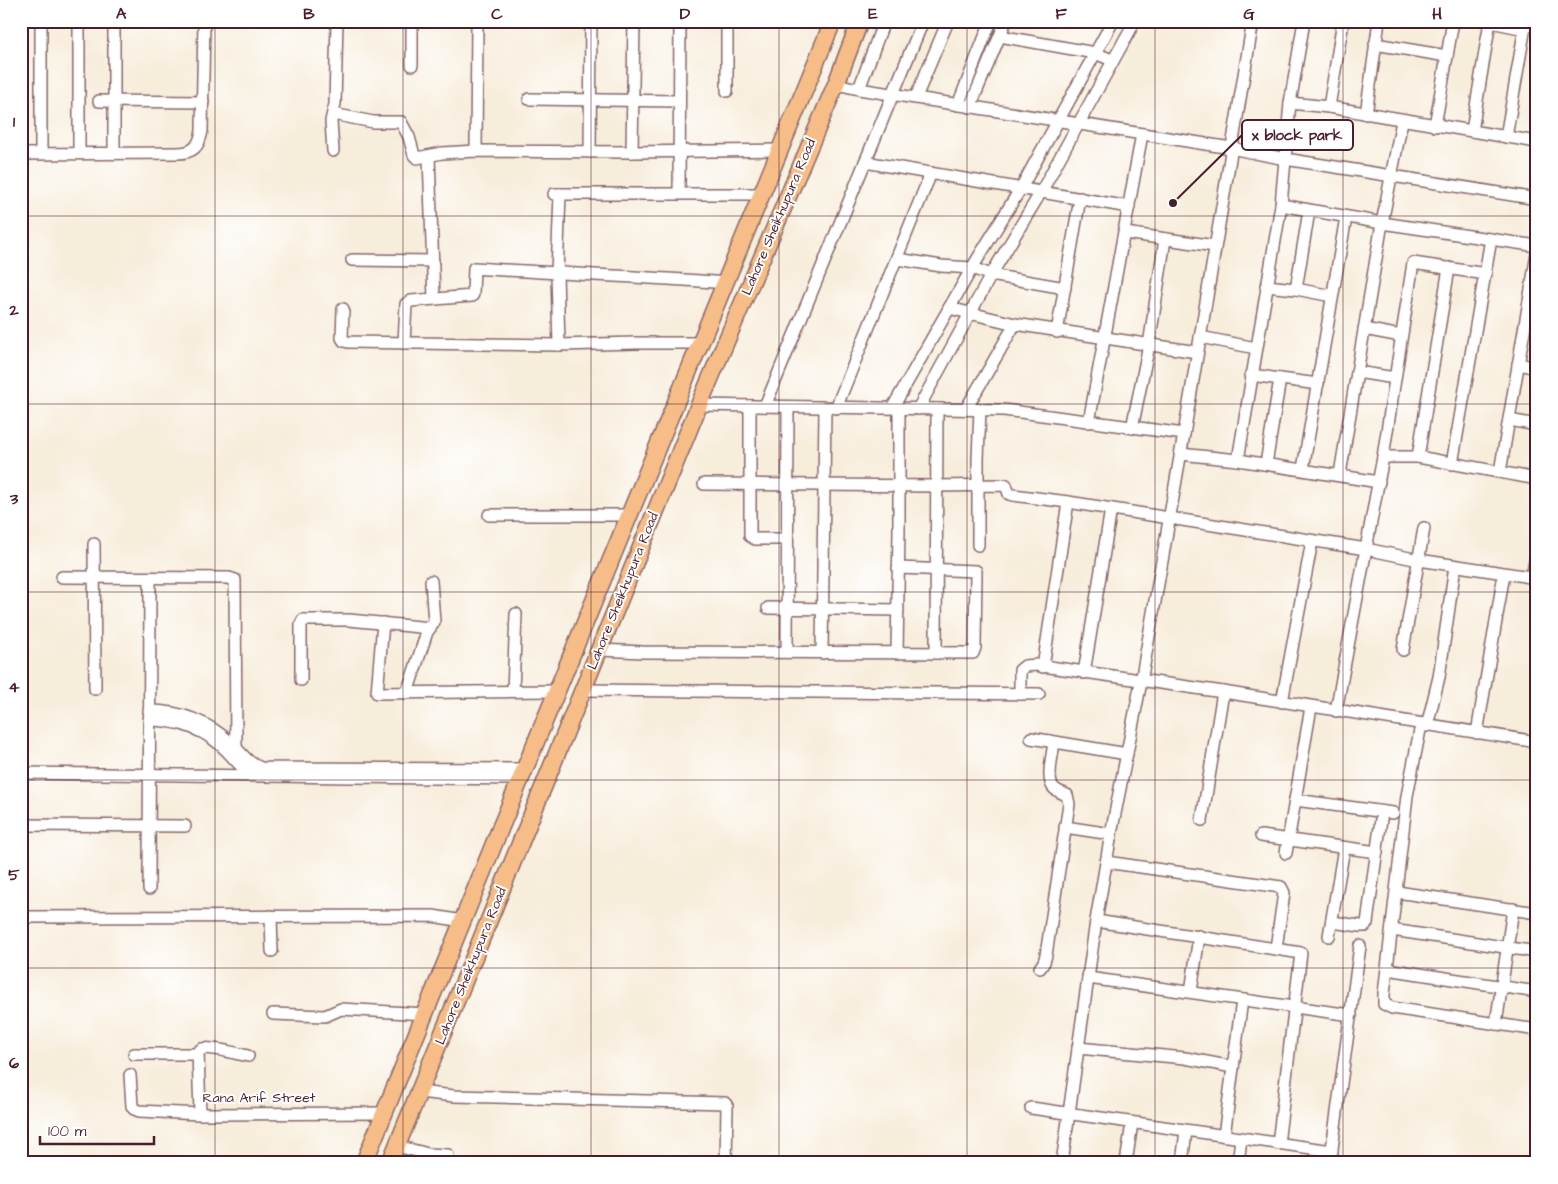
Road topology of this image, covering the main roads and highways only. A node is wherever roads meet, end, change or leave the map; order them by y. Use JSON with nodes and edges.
{"nodes":[{"id":1,"x":833,"y":21,"type":"edge"},
{"id":2,"x":860,"y":21,"type":"edge"},
{"id":3,"x":364,"y":1163,"type":"edge"},
{"id":4,"x":390,"y":1163,"type":"edge"}],
"edges":[{"from":1,"to":3,"type":"highway","name":"Lahore Sheikhupura Road"},
{"from":2,"to":4,"type":"highway","name":"Lahore Sheikhupura Road"}]}
